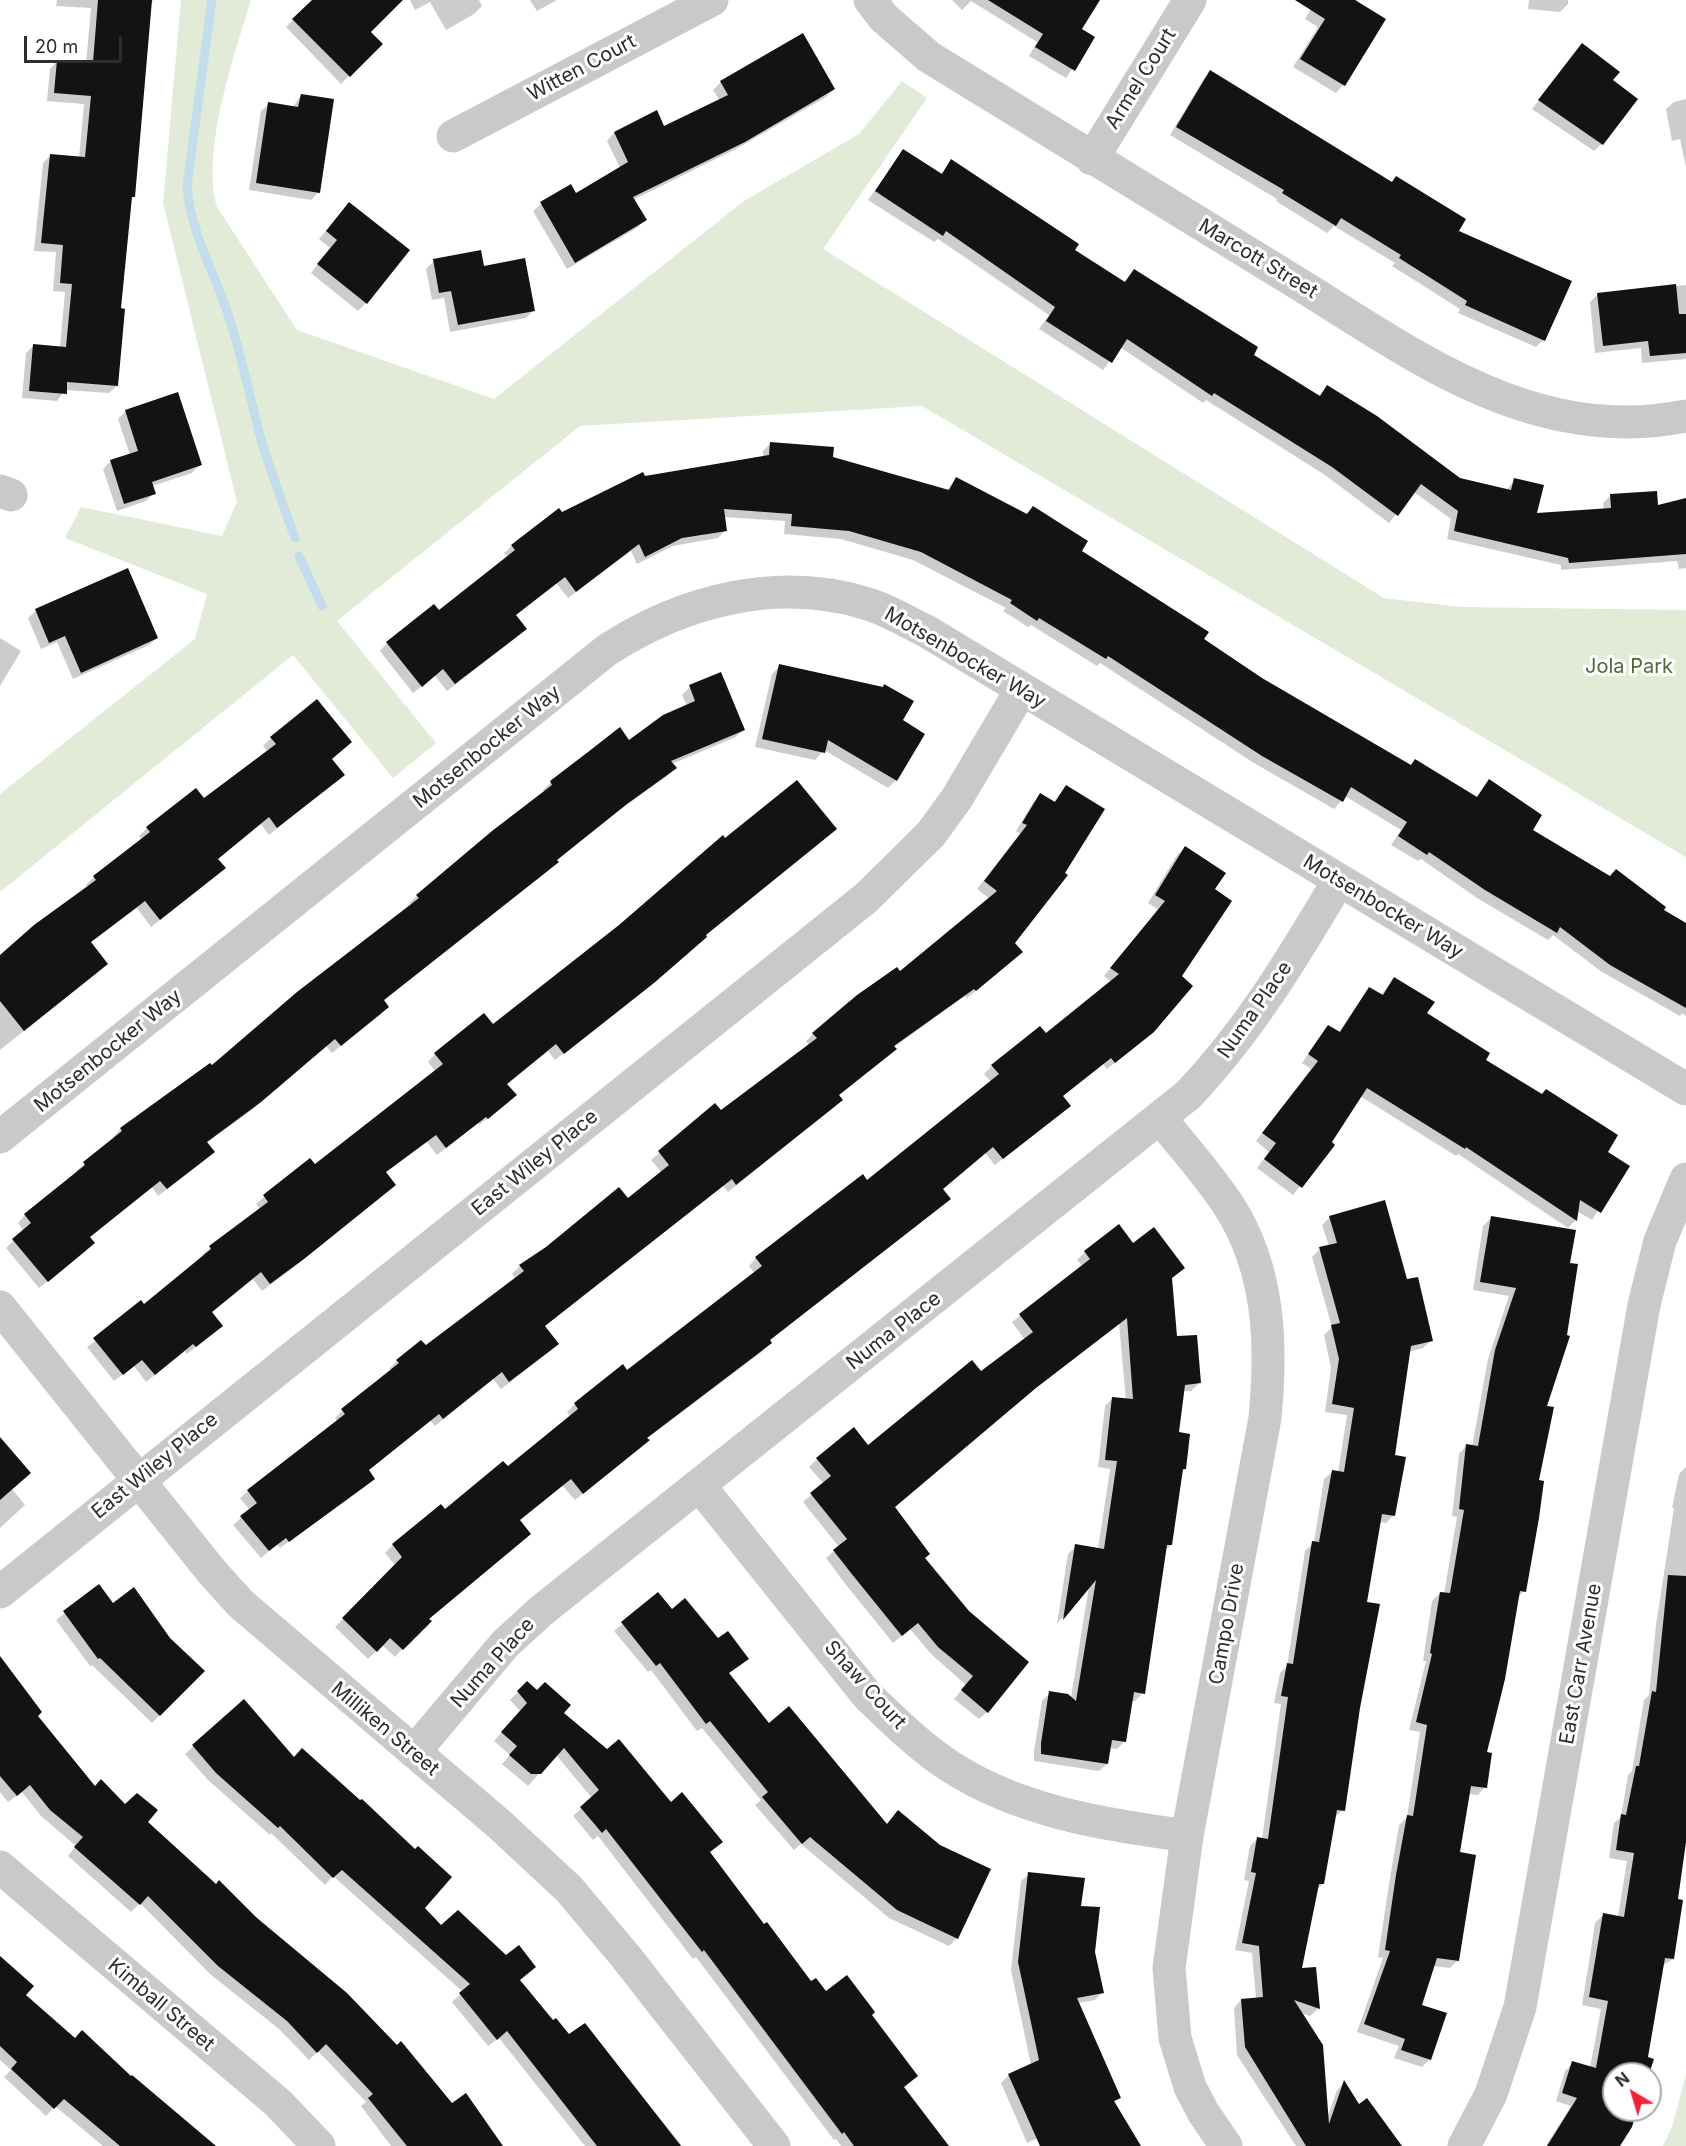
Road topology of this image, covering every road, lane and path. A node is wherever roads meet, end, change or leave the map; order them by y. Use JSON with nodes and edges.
{"nodes":[{"id":1,"x":712,"y":0,"type":"edge"},
{"id":2,"x":870,"y":0,"type":"edge"},
{"id":3,"x":1190,"y":0,"type":"edge"},
{"id":4,"x":453,"y":136,"type":"dead end"},
{"id":5,"x":1092,"y":159,"type":"junction"},
{"id":6,"x":1686,"y":416,"type":"edge"},
{"id":7,"x":1022,"y":690,"type":"junction"},
{"id":8,"x":1339,"y":880,"type":"junction"},
{"id":9,"x":1686,"y":1089,"type":"edge"},
{"id":10,"x":1161,"y":1119,"type":"junction"},
{"id":11,"x":0,"y":1137,"type":"edge"},
{"id":12,"x":1686,"y":1179,"type":"edge"},
{"id":13,"x":0,"y":1307,"type":"edge"},
{"id":14,"x":139,"y":1479,"type":"junction"},
{"id":15,"x":699,"y":1485,"type":"junction"},
{"id":16,"x":0,"y":1592,"type":"edge"},
{"id":17,"x":414,"y":1752,"type":"junction"},
{"id":18,"x":1188,"y":1836,"type":"junction"},
{"id":19,"x":0,"y":1867,"type":"edge"},
{"id":20,"x":319,"y":2146,"type":"edge"},
{"id":21,"x":774,"y":2146,"type":"edge"},
{"id":22,"x":1226,"y":2146,"type":"edge"},
{"id":23,"x":1464,"y":2146,"type":"edge"}],
"edges":[{"from":1,"to":4,"type":"street","name":"Witten Court"},
{"from":2,"to":5,"type":"street","name":"Marcott Street"},
{"from":3,"to":5,"type":"street","name":"Armel Court"},
{"from":5,"to":6,"type":"street","name":"Marcott Street"},
{"from":7,"to":8,"type":"street","name":"Motsenbocker Way"},
{"from":7,"to":11,"type":"street","name":"Motsenbocker Way"},
{"from":7,"to":14,"type":"street","name":"East Wiley Place"},
{"from":8,"to":9,"type":"street","name":"Motsenbocker Way"},
{"from":8,"to":10,"type":"street","name":"Numa Place"},
{"from":10,"to":15,"type":"street","name":"Numa Place"},
{"from":10,"to":18,"type":"street","name":"Campo Drive"},
{"from":12,"to":23,"type":"street","name":"East Carr Avenue"},
{"from":13,"to":14,"type":"street","name":"Milliken Street"},
{"from":14,"to":16,"type":"street","name":"East Wiley Place"},
{"from":14,"to":17,"type":"street","name":"Milliken Street"},
{"from":15,"to":17,"type":"street","name":"Numa Place"},
{"from":15,"to":18,"type":"street","name":"Shaw Court"},
{"from":17,"to":21,"type":"street","name":"Milliken Street"},
{"from":18,"to":22,"type":"street","name":"Campo Drive"},
{"from":19,"to":20,"type":"street","name":"Kimball Street"}]}
